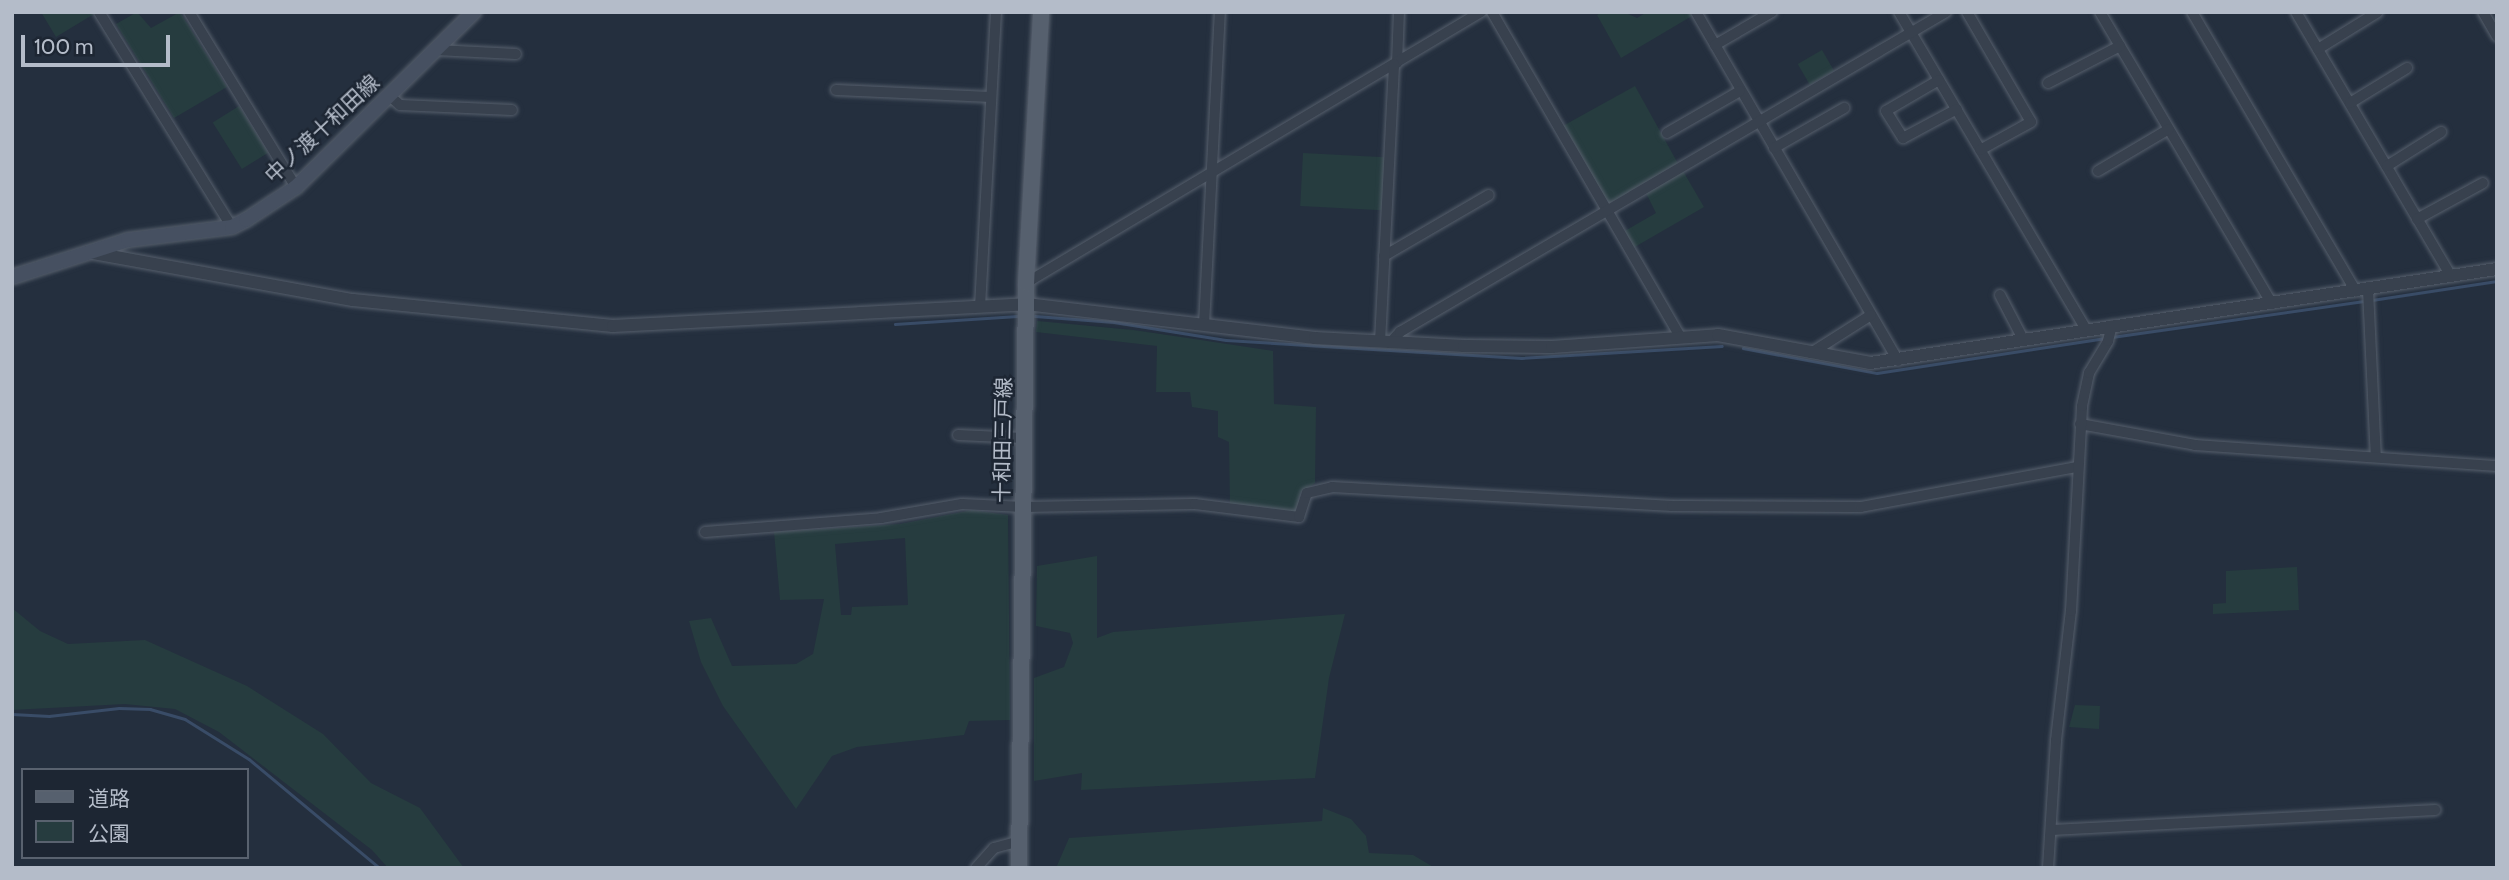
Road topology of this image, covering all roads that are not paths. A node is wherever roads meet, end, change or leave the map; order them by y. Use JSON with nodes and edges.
{"nodes":[{"id":1,"x":99,"y":12,"type":"edge"},
{"id":2,"x":189,"y":12,"type":"edge"},
{"id":3,"x":474,"y":12,"type":"edge"},
{"id":4,"x":996,"y":12,"type":"edge"},
{"id":5,"x":1041,"y":12,"type":"edge"},
{"id":6,"x":1220,"y":12,"type":"edge"},
{"id":7,"x":1399,"y":12,"type":"edge"},
{"id":8,"x":1492,"y":12,"type":"edge"},
{"id":9,"x":1696,"y":12,"type":"edge"},
{"id":10,"x":1772,"y":12,"type":"edge"},
{"id":11,"x":1899,"y":12,"type":"edge"},
{"id":12,"x":1945,"y":12,"type":"edge"},
{"id":13,"x":1967,"y":12,"type":"edge"},
{"id":14,"x":2100,"y":12,"type":"edge"},
{"id":15,"x":2192,"y":12,"type":"edge"},
{"id":16,"x":2296,"y":12,"type":"edge"},
{"id":17,"x":2378,"y":12,"type":"edge"},
{"id":18,"x":2483,"y":12,"type":"edge"},
{"id":19,"x":1474,"y":14,"type":"edge"},
{"id":20,"x":1911,"y":32,"type":"junction"},
{"id":21,"x":2497,"y":36,"type":"edge"},
{"id":22,"x":1715,"y":45,"type":"junction"},
{"id":23,"x":2120,"y":46,"type":"junction"},
{"id":24,"x":2318,"y":49,"type":"junction"},
{"id":25,"x":436,"y":50,"type":"junction"},
{"id":26,"x":516,"y":54,"type":"dead end"},
{"id":27,"x":1396,"y":64,"type":"junction"},
{"id":28,"x":2407,"y":68,"type":"dead end"},
{"id":29,"x":1939,"y":80,"type":"junction"},
{"id":30,"x":2048,"y":83,"type":"dead end"},
{"id":31,"x":835,"y":90,"type":"dead end"},
{"id":32,"x":1740,"y":91,"type":"junction"},
{"id":33,"x":390,"y":96,"type":"junction"},
{"id":34,"x":991,"y":97,"type":"junction"},
{"id":35,"x":2350,"y":103,"type":"junction"},
{"id":36,"x":1844,"y":108,"type":"dead end"},
{"id":37,"x":1957,"y":109,"type":"junction"},
{"id":38,"x":512,"y":110,"type":"dead end"},
{"id":39,"x":1758,"y":122,"type":"junction"},
{"id":40,"x":2169,"y":129,"type":"junction"},
{"id":41,"x":2441,"y":132,"type":"dead end"},
{"id":42,"x":1667,"y":133,"type":"dead end"},
{"id":43,"x":1774,"y":148,"type":"junction"},
{"id":44,"x":1980,"y":150,"type":"junction"},
{"id":45,"x":2387,"y":166,"type":"junction"},
{"id":46,"x":2098,"y":171,"type":"dead end"},
{"id":47,"x":1212,"y":174,"type":"junction"},
{"id":48,"x":2483,"y":183,"type":"dead end"},
{"id":49,"x":296,"y":187,"type":"junction"},
{"id":50,"x":1489,"y":195,"type":"dead end"},
{"id":51,"x":1608,"y":211,"type":"junction"},
{"id":52,"x":2417,"y":219,"type":"junction"},
{"id":53,"x":232,"y":227,"type":"junction"},
{"id":54,"x":88,"y":252,"type":"junction"},
{"id":55,"x":1384,"y":257,"type":"junction"},
{"id":56,"x":2497,"y":269,"type":"edge"},
{"id":57,"x":2451,"y":276,"type":"junction"},
{"id":58,"x":12,"y":277,"type":"edge"},
{"id":59,"x":1027,"y":283,"type":"junction"},
{"id":60,"x":2000,"y":295,"type":"dead end"},
{"id":61,"x":2365,"y":296,"type":"junction"},
{"id":62,"x":1027,"y":304,"type":"junction"},
{"id":63,"x":2272,"y":304,"type":"junction"},
{"id":64,"x":980,"y":307,"type":"junction"},
{"id":65,"x":1871,"y":315,"type":"junction"},
{"id":66,"x":1204,"y":325,"type":"junction"},
{"id":67,"x":2086,"y":329,"type":"junction"},
{"id":68,"x":2110,"y":333,"type":"junction"},
{"id":69,"x":1680,"y":336,"type":"junction"},
{"id":70,"x":2023,"y":339,"type":"junction"},
{"id":71,"x":1385,"y":343,"type":"junction"},
{"id":72,"x":1811,"y":353,"type":"junction"},
{"id":73,"x":1898,"y":361,"type":"junction"},
{"id":74,"x":2080,"y":424,"type":"junction"},
{"id":75,"x":958,"y":435,"type":"dead end"},
{"id":76,"x":1024,"y":438,"type":"junction"},
{"id":77,"x":2376,"y":457,"type":"junction"},
{"id":78,"x":2497,"y":466,"type":"edge"},
{"id":79,"x":2076,"y":467,"type":"junction"},
{"id":80,"x":1023,"y":507,"type":"junction"},
{"id":81,"x":705,"y":532,"type":"dead end"},
{"id":82,"x":2435,"y":810,"type":"dead end"},
{"id":83,"x":2052,"y":831,"type":"junction"},
{"id":84,"x":1017,"y":842,"type":"junction"},
{"id":85,"x":976,"y":868,"type":"edge"},
{"id":86,"x":1019,"y":868,"type":"edge"},
{"id":87,"x":2048,"y":868,"type":"edge"}],
"edges":[{"from":1,"to":53,"type":"street"},
{"from":2,"to":49,"type":"street"},
{"from":3,"to":25,"type":"main road","name":"中ノ渡十和田線"},
{"from":4,"to":34,"type":"street"},
{"from":5,"to":59,"type":"main road","name":"十和田三戸線"},
{"from":6,"to":47,"type":"street"},
{"from":7,"to":27,"type":"street"},
{"from":8,"to":51,"type":"street"},
{"from":9,"to":22,"type":"street"},
{"from":10,"to":22,"type":"street"},
{"from":11,"to":20,"type":"street"},
{"from":12,"to":20,"type":"street"},
{"from":13,"to":44,"type":"street"},
{"from":14,"to":23,"type":"street"},
{"from":15,"to":61,"type":"street"},
{"from":16,"to":24,"type":"street"},
{"from":17,"to":24,"type":"street"},
{"from":18,"to":21,"type":"street"},
{"from":19,"to":27,"type":"street"},
{"from":20,"to":29,"type":"street"},
{"from":20,"to":39,"type":"street"},
{"from":22,"to":32,"type":"street"},
{"from":23,"to":30,"type":"street"},
{"from":23,"to":40,"type":"street"},
{"from":24,"to":35,"type":"street"},
{"from":25,"to":26,"type":"street"},
{"from":25,"to":33,"type":"main road","name":"中ノ渡十和田線"},
{"from":27,"to":47,"type":"street"},
{"from":27,"to":55,"type":"street"},
{"from":28,"to":35,"type":"street"},
{"from":29,"to":37,"type":"street"},
{"from":29,"to":37,"type":"street"},
{"from":31,"to":34,"type":"street"},
{"from":32,"to":39,"type":"street"},
{"from":32,"to":42,"type":"street"},
{"from":33,"to":38,"type":"street"},
{"from":33,"to":49,"type":"main road","name":"中ノ渡十和田線"},
{"from":34,"to":64,"type":"street"},
{"from":35,"to":45,"type":"street"},
{"from":36,"to":43,"type":"street"},
{"from":37,"to":44,"type":"street"},
{"from":39,"to":43,"type":"street"},
{"from":39,"to":51,"type":"street"},
{"from":40,"to":46,"type":"street"},
{"from":40,"to":63,"type":"street"},
{"from":41,"to":45,"type":"street"},
{"from":43,"to":65,"type":"street"},
{"from":44,"to":67,"type":"street"},
{"from":45,"to":52,"type":"street"},
{"from":47,"to":59,"type":"street"},
{"from":47,"to":66,"type":"street"},
{"from":48,"to":52,"type":"street"},
{"from":49,"to":53,"type":"main road","name":"中ノ渡十和田線"},
{"from":50,"to":55,"type":"street"},
{"from":51,"to":69,"type":"street"},
{"from":51,"to":71,"type":"street"},
{"from":52,"to":57,"type":"street"},
{"from":53,"to":54,"type":"main road","name":"中ノ渡十和田線"},
{"from":54,"to":58,"type":"main road","name":"中ノ渡十和田線"},
{"from":54,"to":64,"type":"street"},
{"from":55,"to":71,"type":"street"},
{"from":56,"to":57,"type":"street"},
{"from":57,"to":61,"type":"street"},
{"from":59,"to":62,"type":"main road","name":"十和田三戸線"},
{"from":60,"to":70,"type":"street"},
{"from":61,"to":63,"type":"street"},
{"from":61,"to":77,"type":"street"},
{"from":62,"to":64,"type":"street"},
{"from":62,"to":66,"type":"street"},
{"from":62,"to":76,"type":"main road","name":"十和田三戸線"},
{"from":63,"to":68,"type":"street"},
{"from":65,"to":72,"type":"street"},
{"from":65,"to":73,"type":"street"},
{"from":66,"to":71,"type":"street"},
{"from":67,"to":68,"type":"street"},
{"from":67,"to":70,"type":"street"},
{"from":68,"to":74,"type":"street"},
{"from":69,"to":71,"type":"street"},
{"from":69,"to":72,"type":"street"},
{"from":70,"to":73,"type":"street"},
{"from":72,"to":73,"type":"street"},
{"from":74,"to":77,"type":"street"},
{"from":74,"to":79,"type":"street"},
{"from":75,"to":76,"type":"street"},
{"from":76,"to":80,"type":"main road","name":"十和田三戸線"},
{"from":77,"to":78,"type":"street"},
{"from":79,"to":80,"type":"street"},
{"from":79,"to":83,"type":"street"},
{"from":80,"to":81,"type":"street"},
{"from":80,"to":84,"type":"main road","name":"十和田三戸線"},
{"from":82,"to":83,"type":"street"},
{"from":83,"to":87,"type":"street"},
{"from":84,"to":85,"type":"street"},
{"from":84,"to":86,"type":"main road","name":"十和田三戸線"}]}
